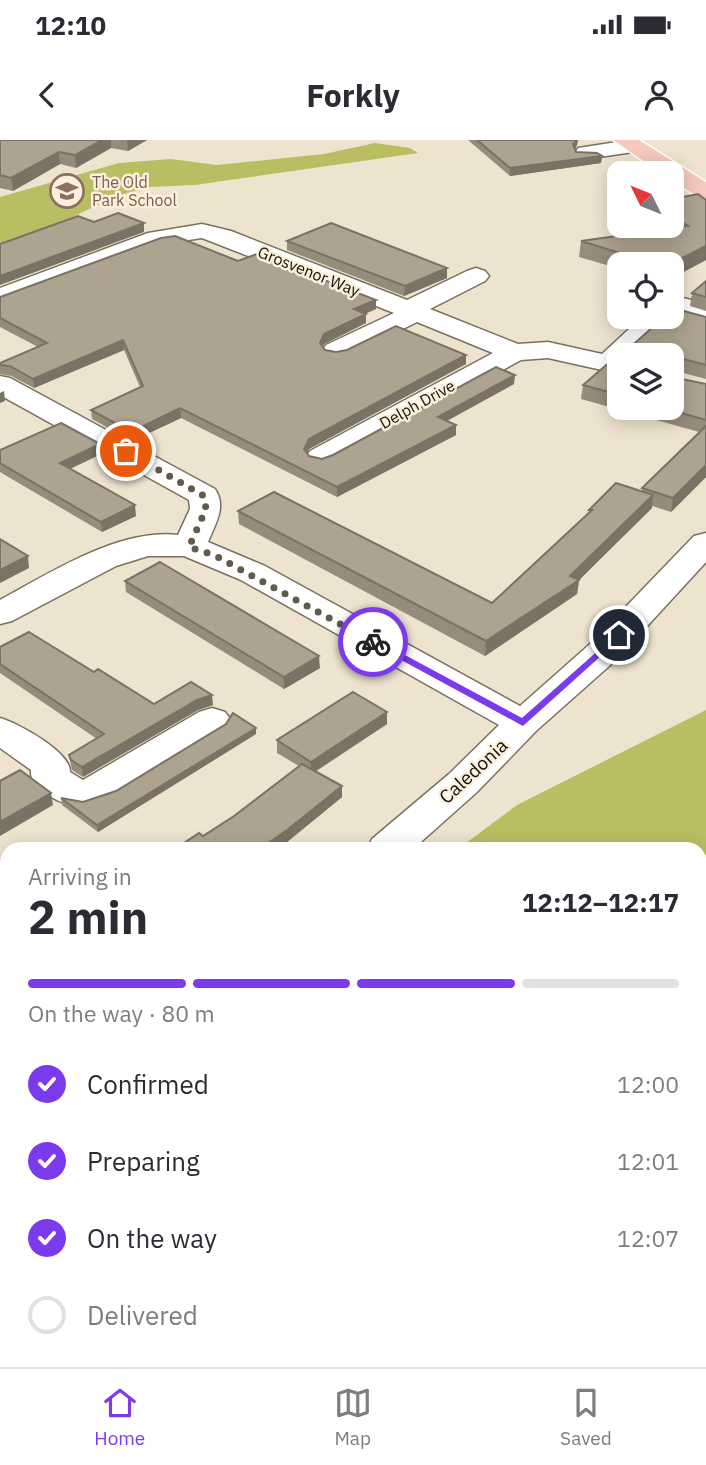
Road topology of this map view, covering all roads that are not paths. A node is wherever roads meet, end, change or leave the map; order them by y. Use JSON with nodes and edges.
{"nodes":[{"id":1,"x":636,"y":142,"type":"edge"},
{"id":2,"x":586,"y":153,"type":"edge"},
{"id":3,"x":706,"y":174,"type":"edge"},
{"id":4,"x":706,"y":192,"type":"edge"},
{"id":5,"x":476,"y":276,"type":"dead end"},
{"id":6,"x":0,"y":298,"type":"edge"},
{"id":7,"x":684,"y":306,"type":"edge"},
{"id":8,"x":411,"y":312,"type":"junction"},
{"id":9,"x":706,"y":312,"type":"edge"},
{"id":10,"x":684,"y":315,"type":"edge"},
{"id":11,"x":706,"y":321,"type":"edge"},
{"id":12,"x":646,"y":329,"type":"edge"},
{"id":13,"x":634,"y":343,"type":"edge"},
{"id":14,"x":336,"y":351,"type":"edge"},
{"id":15,"x":515,"y":352,"type":"junction"},
{"id":16,"x":607,"y":363,"type":"edge"},
{"id":17,"x":0,"y":384,"type":"edge"},
{"id":18,"x":321,"y":457,"type":"edge"},
{"id":19,"x":706,"y":543,"type":"edge"},
{"id":20,"x":189,"y":547,"type":"junction"},
{"id":21,"x":0,"y":614,"type":"edge"},
{"id":22,"x":212,"y":720,"type":"dead end"},
{"id":23,"x":523,"y":723,"type":"junction"},
{"id":24,"x":3,"y":735,"type":"edge"},
{"id":25,"x":395,"y":842,"type":"edge"}],
"edges":[{"from":1,"to":2,"type":"street"},
{"from":1,"to":3,"type":"highway"},
{"from":1,"to":4,"type":"highway"},
{"from":5,"to":8,"type":"street"},
{"from":6,"to":8,"type":"street","name":"Grosvenor Way"},
{"from":7,"to":9,"type":"street"},
{"from":8,"to":14,"type":"street"},
{"from":8,"to":15,"type":"street","name":"Grosvenor Way"},
{"from":10,"to":11,"type":"street"},
{"from":12,"to":13,"type":"street"},
{"from":15,"to":16,"type":"street","name":"Grosvenor Way"},
{"from":15,"to":18,"type":"street","name":"Delph Drive"},
{"from":17,"to":20,"type":"street"},
{"from":19,"to":23,"type":"street","name":"Caledonia"},
{"from":20,"to":21,"type":"street"},
{"from":20,"to":23,"type":"street"},
{"from":22,"to":24,"type":"street"},
{"from":23,"to":25,"type":"street","name":"Caledonia"}]}
